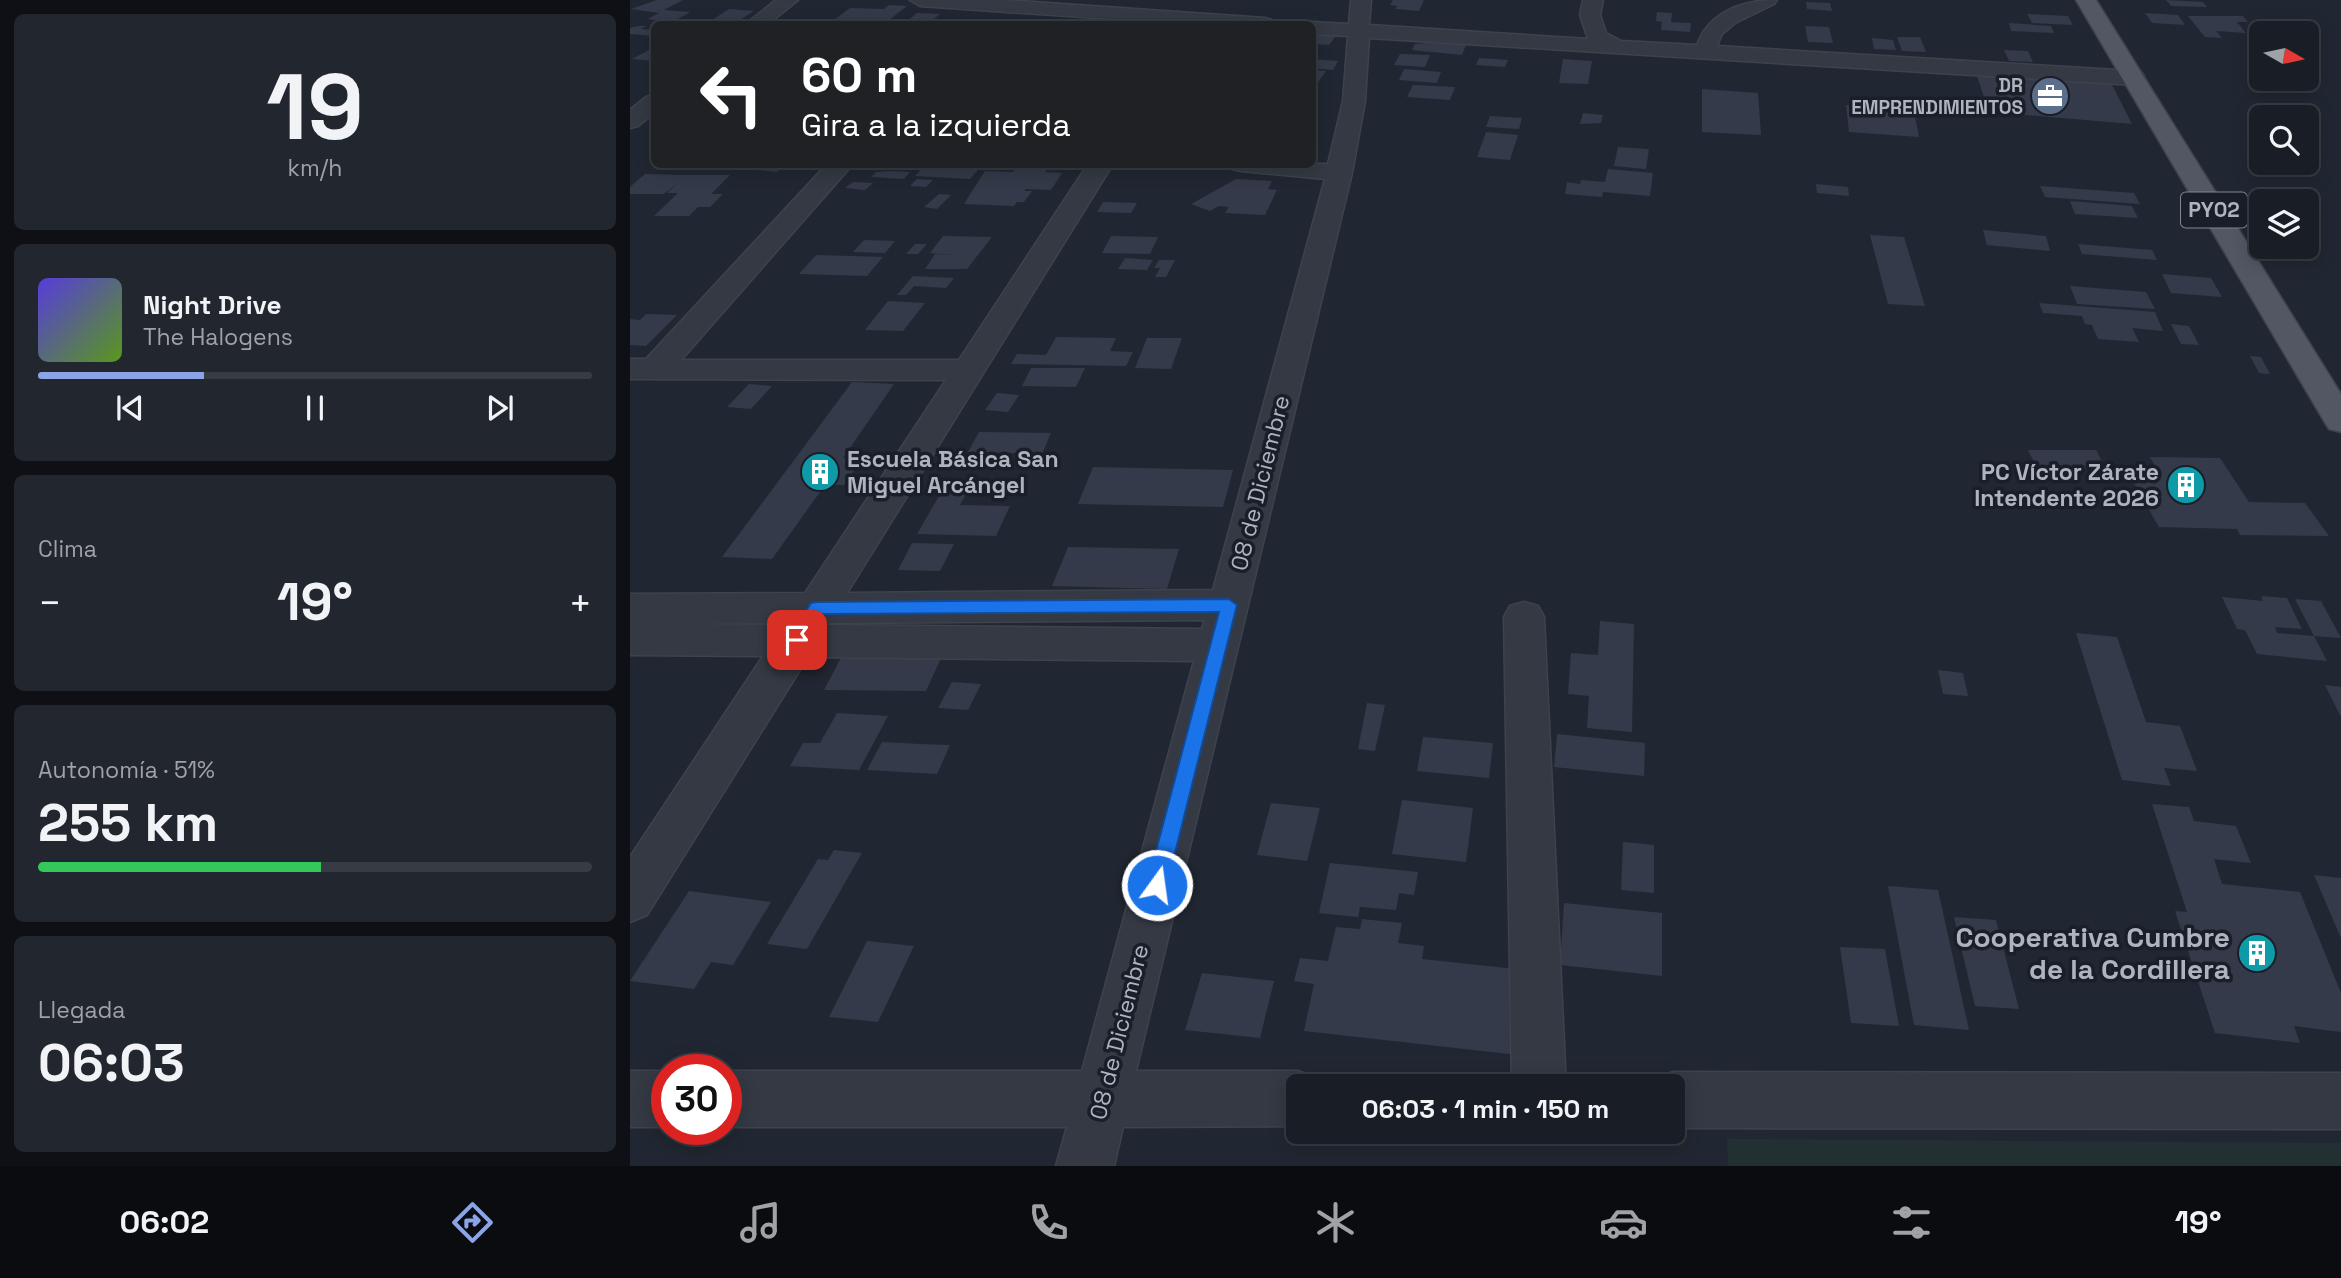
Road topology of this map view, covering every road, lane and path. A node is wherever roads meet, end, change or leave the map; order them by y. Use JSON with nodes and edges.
{"nodes":[{"id":1,"x":788,"y":0,"type":"edge"},
{"id":2,"x":920,"y":0,"type":"edge"},
{"id":3,"x":1592,"y":0,"type":"edge"},
{"id":4,"x":1767,"y":0,"type":"edge"},
{"id":5,"x":2086,"y":0,"type":"edge"},
{"id":6,"x":980,"y":5,"type":"junction"},
{"id":7,"x":1359,"y":15,"type":"edge"},
{"id":8,"x":760,"y":21,"type":"edge"},
{"id":9,"x":966,"y":21,"type":"edge"},
{"id":10,"x":1164,"y":21,"type":"edge"},
{"id":11,"x":1316,"y":27,"type":"edge"},
{"id":12,"x":1616,"y":46,"type":"junction"},
{"id":13,"x":1705,"y":52,"type":"junction"},
{"id":14,"x":2134,"y":78,"type":"junction"},
{"id":15,"x":651,"y":106,"type":"edge"},
{"id":16,"x":637,"y":120,"type":"edge"},
{"id":17,"x":837,"y":168,"type":"edge"},
{"id":18,"x":1098,"y":168,"type":"edge"},
{"id":19,"x":1285,"y":168,"type":"edge"},
{"id":20,"x":1339,"y":173,"type":"junction"},
{"id":21,"x":642,"y":369,"type":"edge"},
{"id":22,"x":969,"y":370,"type":"junction"},
{"id":23,"x":2341,"y":421,"type":"edge"},
{"id":24,"x":1229,"y":605,"type":"junction"},
{"id":25,"x":630,"y":608,"type":"edge"},
{"id":26,"x":1524,"y":617,"type":"dead end"},
{"id":27,"x":807,"y":624,"type":"junction"},
{"id":28,"x":630,"y":639,"type":"edge"},
{"id":29,"x":1218,"y":645,"type":"junction"},
{"id":30,"x":630,"y":899,"type":"edge"},
{"id":31,"x":1539,"y":1074,"type":"edge"},
{"id":32,"x":630,"y":1099,"type":"edge"},
{"id":33,"x":651,"y":1099,"type":"edge"},
{"id":34,"x":742,"y":1099,"type":"edge"},
{"id":35,"x":1102,"y":1099,"type":"junction"},
{"id":36,"x":1286,"y":1099,"type":"edge"},
{"id":37,"x":1685,"y":1100,"type":"edge"},
{"id":38,"x":2341,"y":1101,"type":"edge"},
{"id":39,"x":1084,"y":1166,"type":"edge"}],
"edges":[{"from":1,"to":8,"type":"street"},
{"from":2,"to":6,"type":"street"},
{"from":3,"to":12,"type":"street"},
{"from":4,"to":13,"type":"street"},
{"from":5,"to":14,"type":"main road","number":"PY02"},
{"from":6,"to":9,"type":"street"},
{"from":6,"to":10,"type":"street"},
{"from":7,"to":11,"type":"street"},
{"from":7,"to":12,"type":"street"},
{"from":7,"to":20,"type":"street","name":"08 de Diciembre"},
{"from":12,"to":13,"type":"street"},
{"from":13,"to":14,"type":"street"},
{"from":14,"to":23,"type":"main road","number":"PY02"},
{"from":15,"to":16,"type":"street"},
{"from":17,"to":21,"type":"street"},
{"from":18,"to":22,"type":"street"},
{"from":19,"to":20,"type":"street"},
{"from":20,"to":24,"type":"street","name":"08 de Diciembre"},
{"from":21,"to":22,"type":"street"},
{"from":22,"to":27,"type":"street"},
{"from":24,"to":27,"type":"street"},
{"from":24,"to":29,"type":"street","name":"08 de Diciembre"},
{"from":25,"to":27,"type":"street"},
{"from":26,"to":31,"type":"street"},
{"from":27,"to":28,"type":"street"},
{"from":27,"to":29,"type":"street"},
{"from":27,"to":30,"type":"street"},
{"from":29,"to":35,"type":"street","name":"08 de Diciembre"},
{"from":32,"to":33,"type":"street"},
{"from":34,"to":35,"type":"street"},
{"from":35,"to":36,"type":"street"},
{"from":35,"to":39,"type":"street","name":"08 de Diciembre"},
{"from":37,"to":38,"type":"street"}]}
